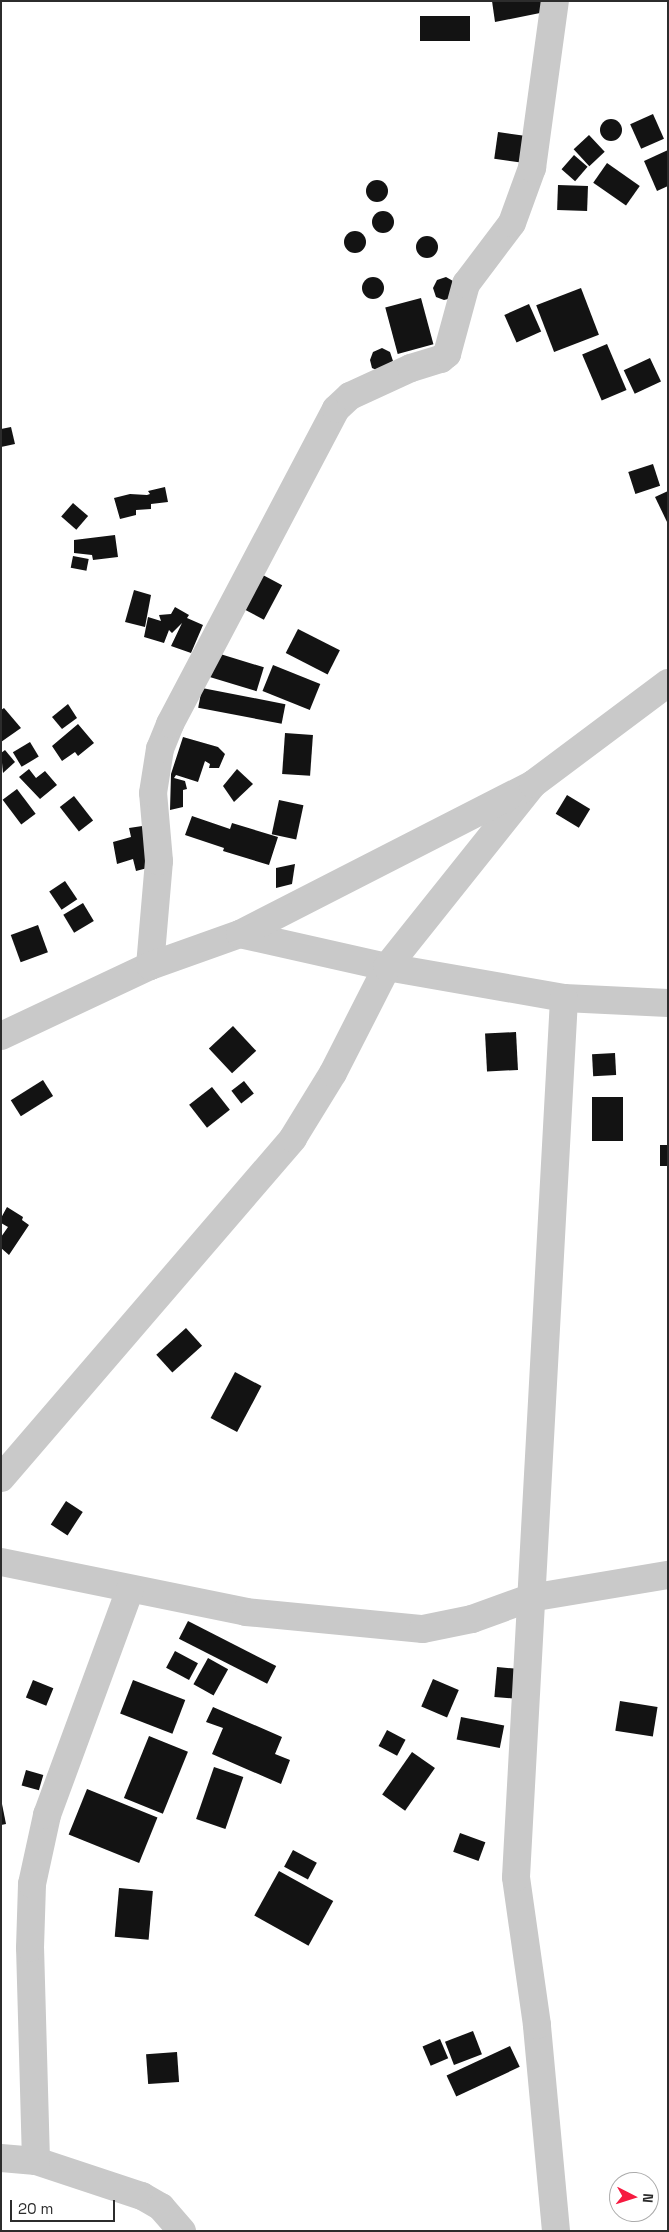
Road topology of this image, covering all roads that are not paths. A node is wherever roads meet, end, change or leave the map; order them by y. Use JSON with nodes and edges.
{"nodes":[{"id":1,"x":556,"y":1,"type":"edge"},
{"id":2,"x":668,"y":683,"type":"edge"},
{"id":3,"x":533,"y":784,"type":"junction"},
{"id":4,"x":240,"y":934,"type":"junction"},
{"id":5,"x":150,"y":966,"type":"junction"},
{"id":6,"x":387,"y":967,"type":"junction"},
{"id":7,"x":564,"y":998,"type":"junction"},
{"id":8,"x":668,"y":1003,"type":"edge"},
{"id":9,"x":1,"y":1036,"type":"edge"},
{"id":10,"x":1,"y":1478,"type":"edge"},
{"id":11,"x":1,"y":1562,"type":"edge"},
{"id":12,"x":668,"y":1575,"type":"edge"},
{"id":13,"x":130,"y":1590,"type":"junction"},
{"id":14,"x":530,"y":1598,"type":"junction"},
{"id":15,"x":1,"y":2158,"type":"edge"},
{"id":16,"x":36,"y":2161,"type":"junction"},
{"id":17,"x":182,"y":2231,"type":"edge"},
{"id":18,"x":556,"y":2231,"type":"edge"}],
"edges":[{"from":1,"to":5,"type":"street"},
{"from":2,"to":3,"type":"street"},
{"from":3,"to":4,"type":"street"},
{"from":3,"to":6,"type":"street"},
{"from":4,"to":5,"type":"street"},
{"from":4,"to":6,"type":"street"},
{"from":5,"to":9,"type":"street"},
{"from":6,"to":7,"type":"street"},
{"from":6,"to":10,"type":"street"},
{"from":7,"to":8,"type":"street"},
{"from":7,"to":14,"type":"street"},
{"from":11,"to":13,"type":"street"},
{"from":12,"to":14,"type":"street"},
{"from":13,"to":14,"type":"street"},
{"from":13,"to":16,"type":"street"},
{"from":14,"to":18,"type":"street"},
{"from":15,"to":16,"type":"street"},
{"from":16,"to":17,"type":"street"}]}
